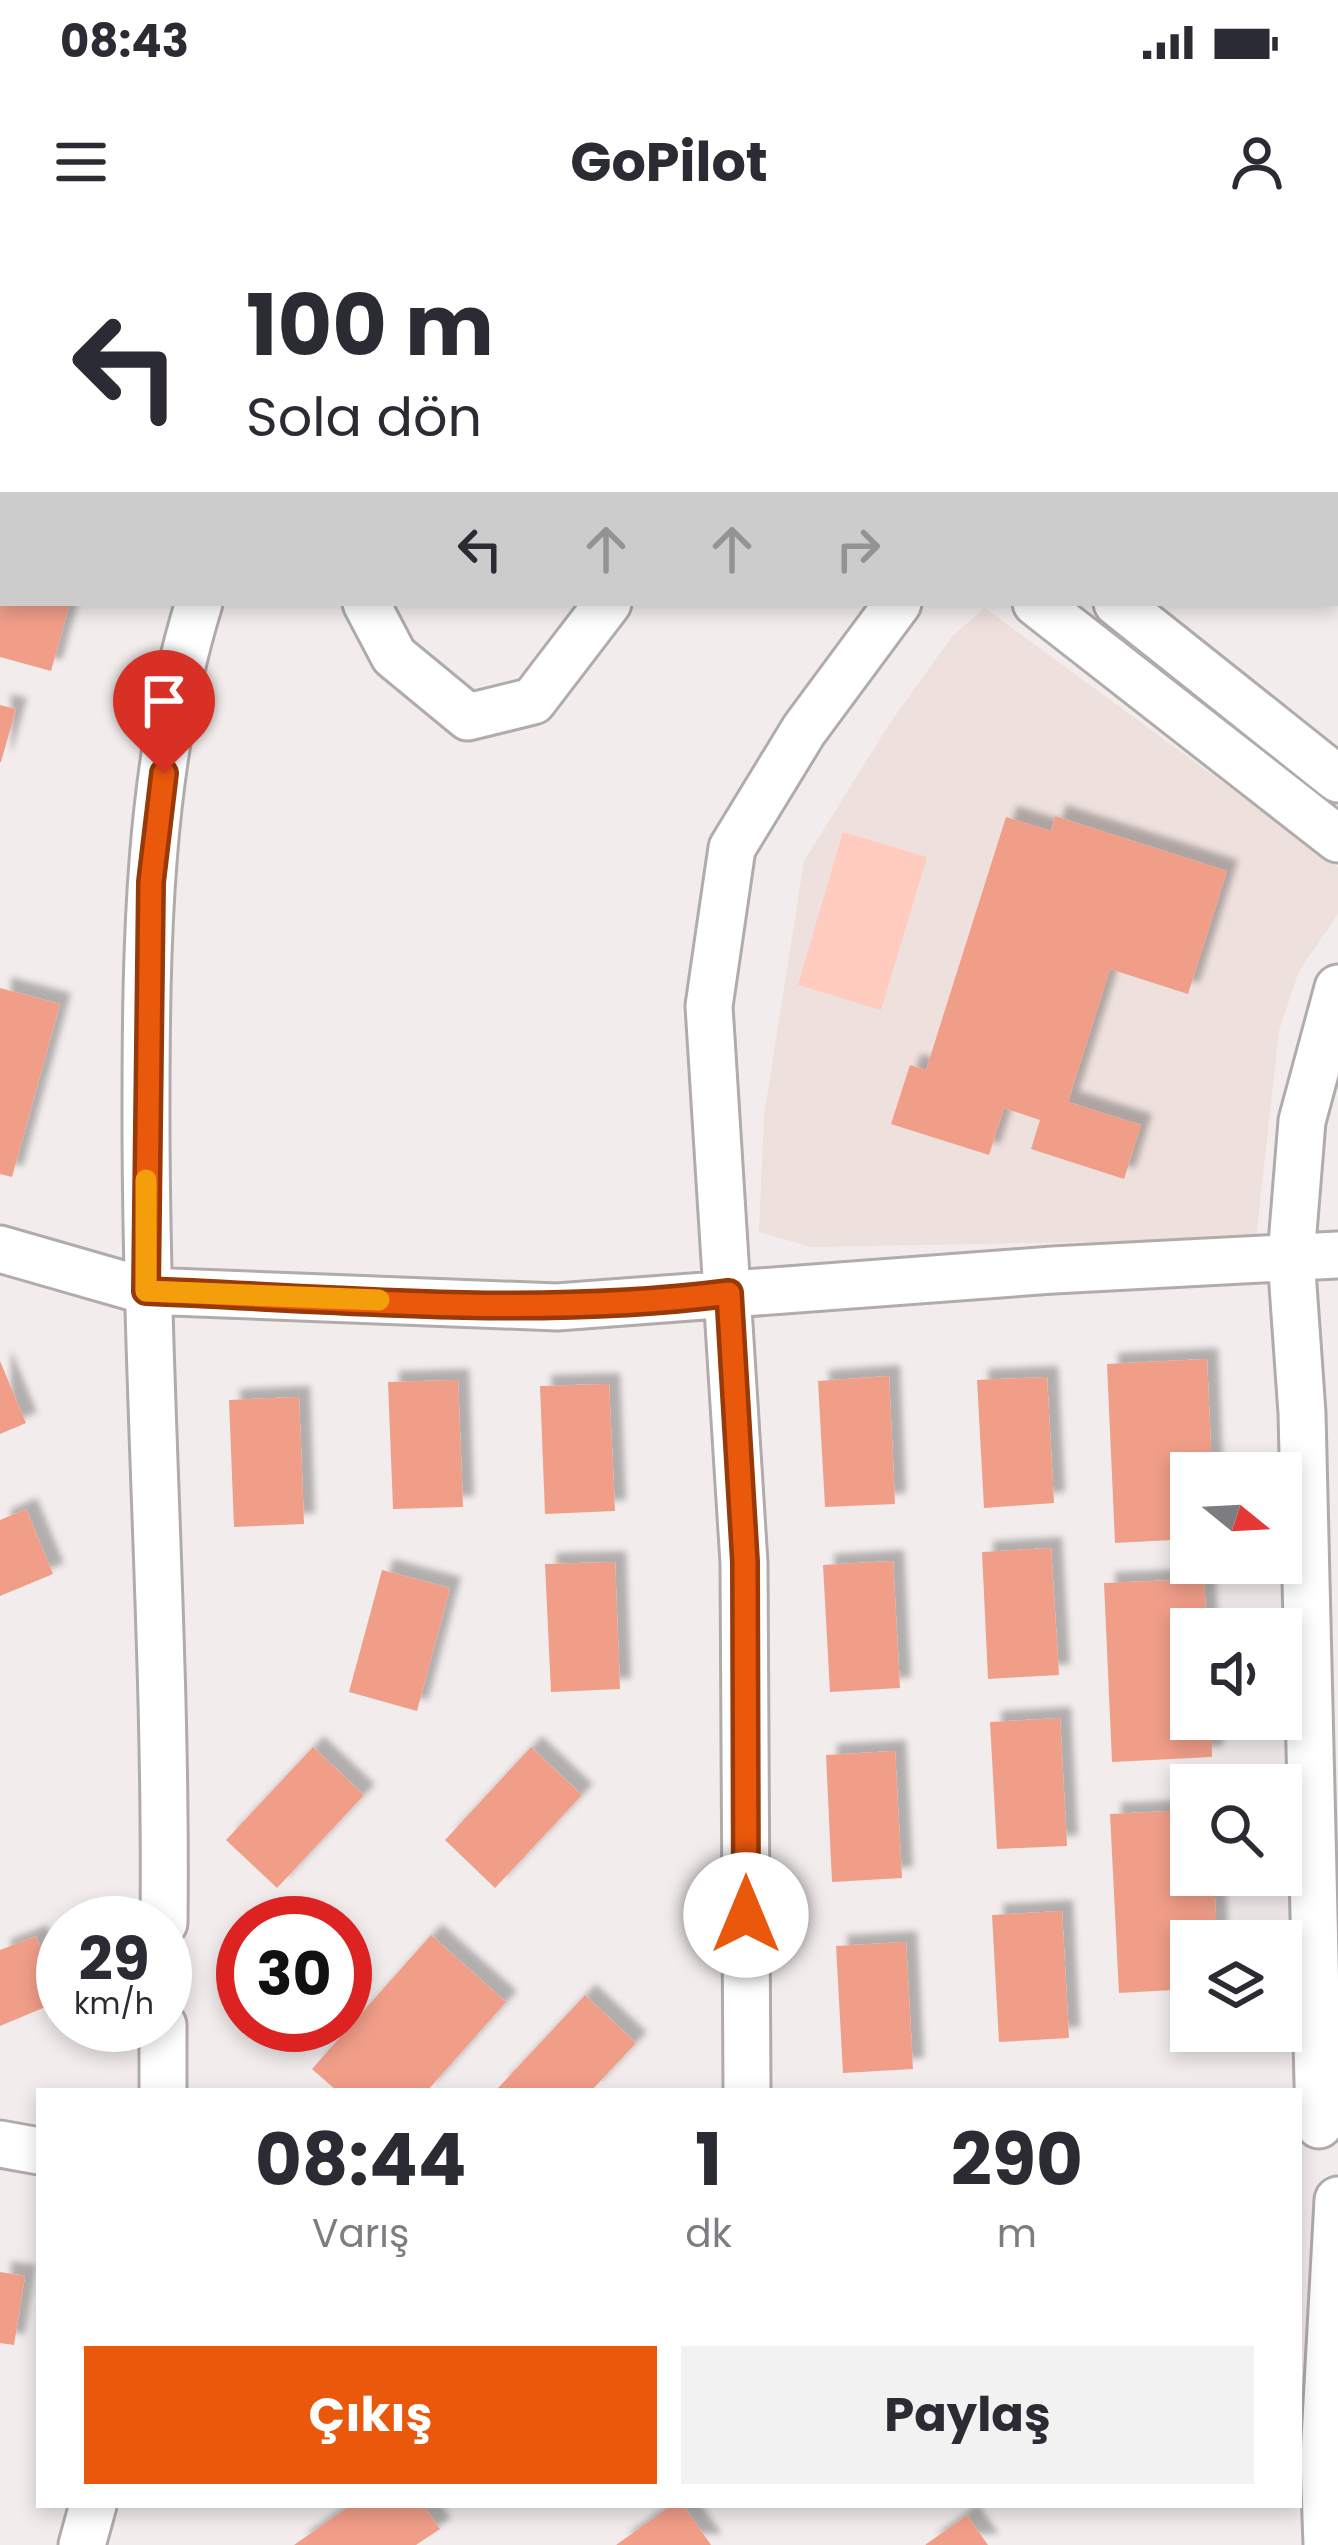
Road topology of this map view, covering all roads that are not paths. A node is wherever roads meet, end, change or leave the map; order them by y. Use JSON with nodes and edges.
{"nodes":[{"id":1,"x":198,"y":606,"type":"edge"},
{"id":2,"x":368,"y":606,"type":"edge"},
{"id":3,"x":606,"y":606,"type":"edge"},
{"id":4,"x":896,"y":606,"type":"edge"},
{"id":5,"x":1040,"y":606,"type":"edge"},
{"id":6,"x":1121,"y":606,"type":"edge"},
{"id":7,"x":1338,"y":779,"type":"edge"},
{"id":8,"x":1338,"y":839,"type":"edge"},
{"id":9,"x":1338,"y":988,"type":"edge"},
{"id":10,"x":0,"y":1250,"type":"edge"},
{"id":11,"x":1338,"y":1255,"type":"edge"},
{"id":12,"x":1291,"y":1257,"type":"junction"},
{"id":13,"x":146,"y":1291,"type":"junction"},
{"id":14,"x":729,"y":1293,"type":"junction"},
{"id":15,"x":164,"y":1896,"type":"edge"},
{"id":16,"x":163,"y":2052,"type":"edge"},
{"id":17,"x":163,"y":2088,"type":"edge"},
{"id":18,"x":747,"y":2088,"type":"edge"},
{"id":19,"x":1319,"y":2126,"type":"edge"},
{"id":20,"x":0,"y":2144,"type":"edge"},
{"id":21,"x":36,"y":2150,"type":"edge"},
{"id":22,"x":1338,"y":2200,"type":"edge"},
{"id":23,"x":92,"y":2508,"type":"edge"},
{"id":24,"x":82,"y":2545,"type":"edge"},
{"id":25,"x":1328,"y":2545,"type":"edge"}],
"edges":[{"from":1,"to":13,"type":"street"},
{"from":2,"to":3,"type":"street"},
{"from":4,"to":14,"type":"street"},
{"from":5,"to":8,"type":"street"},
{"from":6,"to":7,"type":"street"},
{"from":9,"to":12,"type":"street"},
{"from":10,"to":13,"type":"street"},
{"from":11,"to":12,"type":"street"},
{"from":12,"to":14,"type":"street"},
{"from":12,"to":19,"type":"street"},
{"from":13,"to":14,"type":"street"},
{"from":13,"to":15,"type":"street"},
{"from":14,"to":18,"type":"street"},
{"from":16,"to":17,"type":"street"},
{"from":20,"to":21,"type":"street"},
{"from":22,"to":25,"type":"street"},
{"from":23,"to":24,"type":"street"}]}
